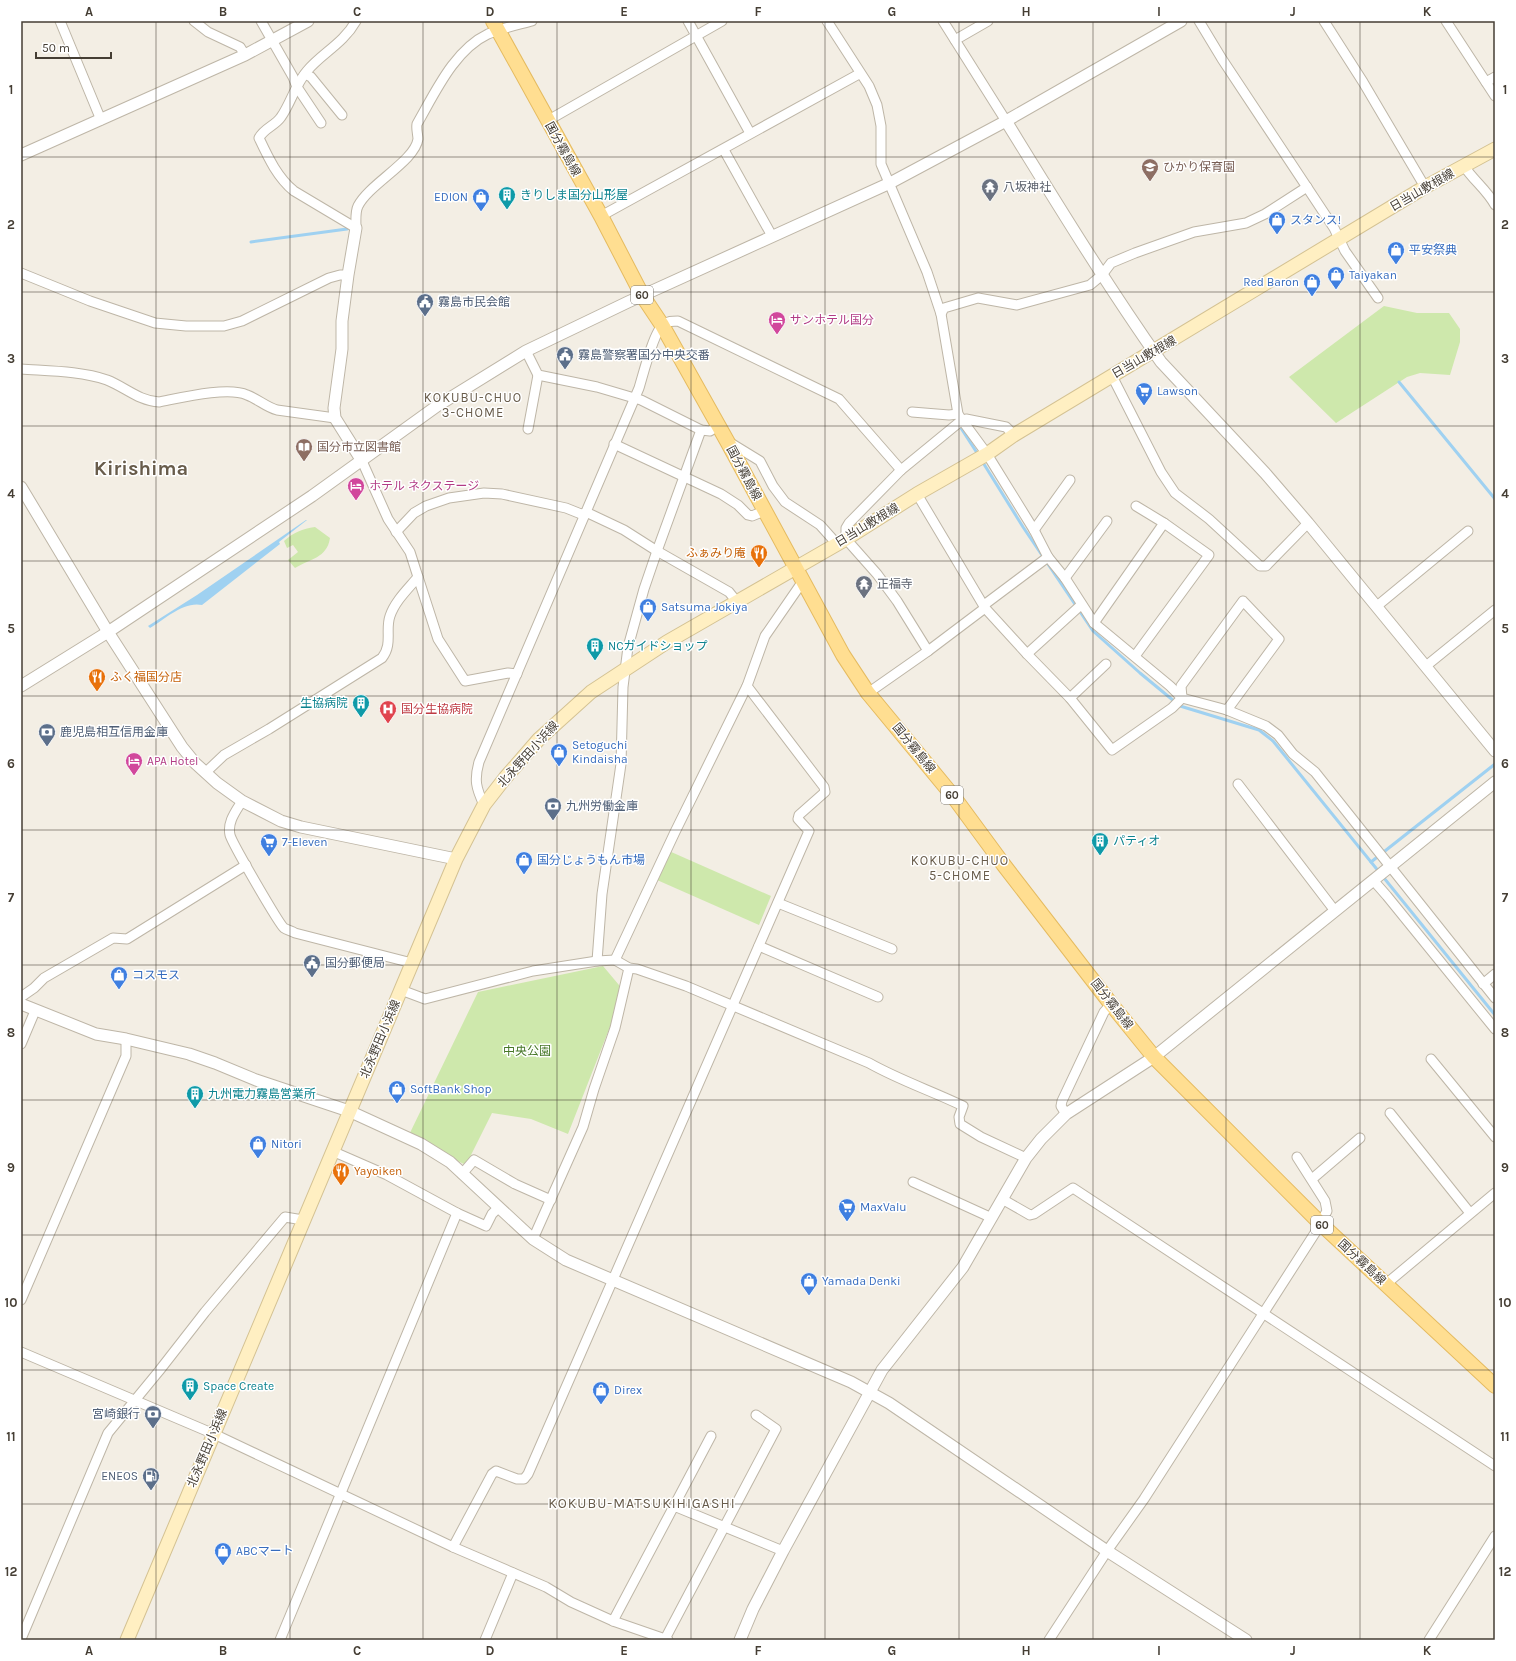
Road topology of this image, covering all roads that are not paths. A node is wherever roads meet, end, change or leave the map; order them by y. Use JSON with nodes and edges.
{"nodes":[{"id":1,"x":60,"y":21,"type":"edge"},
{"id":2,"x":194,"y":21,"type":"edge"},
{"id":3,"x":261,"y":21,"type":"edge"},
{"id":4,"x":308,"y":21,"type":"edge"},
{"id":5,"x":356,"y":21,"type":"edge"},
{"id":6,"x":532,"y":21,"type":"edge"},
{"id":7,"x":688,"y":21,"type":"edge"},
{"id":8,"x":722,"y":21,"type":"edge"},
{"id":9,"x":827,"y":21,"type":"edge"},
{"id":10,"x":943,"y":21,"type":"edge"},
{"id":11,"x":988,"y":21,"type":"edge"},
{"id":12,"x":1181,"y":21,"type":"edge"},
{"id":13,"x":1199,"y":21,"type":"edge"},
{"id":14,"x":1324,"y":21,"type":"edge"},
{"id":15,"x":1446,"y":21,"type":"edge"},
{"id":16,"x":496,"y":26,"type":"edge"},
{"id":17,"x":696,"y":37,"type":"junction"},
{"id":18,"x":955,"y":40,"type":"junction"},
{"id":19,"x":273,"y":41,"type":"junction"},
{"id":20,"x":246,"y":55,"type":"junction"},
{"id":21,"x":305,"y":74,"type":"junction"},
{"id":22,"x":860,"y":74,"type":"junction"},
{"id":23,"x":1495,"y":77,"type":"edge"},
{"id":24,"x":1486,"y":82,"type":"junction"},
{"id":25,"x":297,"y":86,"type":"junction"},
{"id":26,"x":1495,"y":96,"type":"edge"},
{"id":27,"x":342,"y":115,"type":"dead end"},
{"id":28,"x":101,"y":120,"type":"junction"},
{"id":29,"x":547,"y":121,"type":"junction"},
{"id":30,"x":1006,"y":121,"type":"junction"},
{"id":31,"x":321,"y":123,"type":"dead end"},
{"id":32,"x":750,"y":133,"type":"junction"},
{"id":33,"x":1495,"y":149,"type":"edge"},
{"id":34,"x":724,"y":150,"type":"junction"},
{"id":35,"x":21,"y":155,"type":"edge"},
{"id":36,"x":1464,"y":166,"type":"junction"},
{"id":37,"x":890,"y":183,"type":"junction"},
{"id":38,"x":1307,"y":187,"type":"junction"},
{"id":39,"x":1425,"y":187,"type":"junction"},
{"id":40,"x":1495,"y":205,"type":"edge"},
{"id":41,"x":601,"y":216,"type":"junction"},
{"id":42,"x":356,"y":228,"type":"junction"},
{"id":43,"x":772,"y":236,"type":"junction"},
{"id":44,"x":1339,"y":239,"type":"junction"},
{"id":45,"x":21,"y":273,"type":"edge"},
{"id":46,"x":348,"y":275,"type":"junction"},
{"id":47,"x":1102,"y":275,"type":"junction"},
{"id":48,"x":642,"y":295,"type":"junction"},
{"id":49,"x":1378,"y":298,"type":"dead end"},
{"id":50,"x":941,"y":314,"type":"junction"},
{"id":51,"x":662,"y":325,"type":"junction"},
{"id":52,"x":526,"y":351,"type":"junction"},
{"id":53,"x":1154,"y":352,"type":"junction"},
{"id":54,"x":21,"y":368,"type":"edge"},
{"id":55,"x":538,"y":375,"type":"junction"},
{"id":56,"x":1112,"y":376,"type":"junction"},
{"id":57,"x":634,"y":398,"type":"junction"},
{"id":58,"x":912,"y":412,"type":"dead end"},
{"id":59,"x":335,"y":418,"type":"junction"},
{"id":60,"x":959,"y":421,"type":"junction"},
{"id":61,"x":718,"y":426,"type":"junction"},
{"id":62,"x":528,"y":429,"type":"dead end"},
{"id":63,"x":701,"y":430,"type":"junction"},
{"id":64,"x":1014,"y":436,"type":"junction"},
{"id":65,"x":727,"y":441,"type":"junction"},
{"id":66,"x":614,"y":444,"type":"junction"},
{"id":67,"x":982,"y":457,"type":"junction"},
{"id":68,"x":362,"y":461,"type":"junction"},
{"id":69,"x":901,"y":470,"type":"junction"},
{"id":70,"x":684,"y":476,"type":"junction"},
{"id":71,"x":1070,"y":480,"type":"dead end"},
{"id":72,"x":21,"y":487,"type":"edge"},
{"id":73,"x":917,"y":494,"type":"junction"},
{"id":74,"x":1136,"y":506,"type":"dead end"},
{"id":75,"x":764,"y":511,"type":"junction"},
{"id":76,"x":585,"y":513,"type":"junction"},
{"id":77,"x":1107,"y":520,"type":"dead end"},
{"id":78,"x":1164,"y":523,"type":"junction"},
{"id":79,"x":1308,"y":523,"type":"junction"},
{"id":80,"x":1034,"y":530,"type":"junction"},
{"id":81,"x":1468,"y":531,"type":"dead end"},
{"id":82,"x":396,"y":532,"type":"junction"},
{"id":83,"x":841,"y":541,"type":"junction"},
{"id":84,"x":657,"y":551,"type":"junction"},
{"id":85,"x":1045,"y":560,"type":"junction"},
{"id":86,"x":795,"y":567,"type":"junction"},
{"id":87,"x":418,"y":577,"type":"junction"},
{"id":88,"x":1065,"y":578,"type":"junction"},
{"id":89,"x":803,"y":581,"type":"junction"},
{"id":90,"x":737,"y":602,"type":"junction"},
{"id":91,"x":984,"y":606,"type":"junction"},
{"id":92,"x":1377,"y":606,"type":"junction"},
{"id":93,"x":1078,"y":609,"type":"junction"},
{"id":94,"x":1495,"y":610,"type":"edge"},
{"id":95,"x":1094,"y":623,"type":"junction"},
{"id":96,"x":108,"y":632,"type":"junction"},
{"id":97,"x":928,"y":651,"type":"junction"},
{"id":98,"x":1027,"y":654,"type":"junction"},
{"id":99,"x":1135,"y":656,"type":"junction"},
{"id":100,"x":1106,"y":664,"type":"dead end"},
{"id":101,"x":1426,"y":666,"type":"junction"},
{"id":102,"x":625,"y":669,"type":"junction"},
{"id":103,"x":517,"y":674,"type":"junction"},
{"id":104,"x":21,"y":686,"type":"edge"},
{"id":105,"x":747,"y":686,"type":"junction"},
{"id":106,"x":868,"y":693,"type":"junction"},
{"id":107,"x":1070,"y":698,"type":"junction"},
{"id":108,"x":1178,"y":703,"type":"junction"},
{"id":109,"x":1227,"y":710,"type":"junction"},
{"id":110,"x":1495,"y":750,"type":"edge"},
{"id":111,"x":205,"y":773,"type":"junction"},
{"id":112,"x":1495,"y":782,"type":"edge"},
{"id":113,"x":1238,"y":784,"type":"dead end"},
{"id":114,"x":242,"y":800,"type":"junction"},
{"id":115,"x":484,"y":805,"type":"junction"},
{"id":116,"x":456,"y":859,"type":"junction"},
{"id":117,"x":246,"y":865,"type":"junction"},
{"id":118,"x":1389,"y":868,"type":"junction"},
{"id":119,"x":1374,"y":879,"type":"junction"},
{"id":120,"x":778,"y":903,"type":"junction"},
{"id":121,"x":1335,"y":910,"type":"junction"},
{"id":122,"x":759,"y":946,"type":"junction"},
{"id":123,"x":892,"y":949,"type":"dead end"},
{"id":124,"x":615,"y":960,"type":"junction"},
{"id":125,"x":597,"y":961,"type":"junction"},
{"id":126,"x":412,"y":963,"type":"junction"},
{"id":127,"x":628,"y":968,"type":"junction"},
{"id":128,"x":1495,"y":974,"type":"edge"},
{"id":129,"x":1483,"y":984,"type":"junction"},
{"id":130,"x":401,"y":990,"type":"junction"},
{"id":131,"x":878,"y":997,"type":"dead end"},
{"id":132,"x":21,"y":998,"type":"edge"},
{"id":133,"x":1495,"y":998,"type":"edge"},
{"id":134,"x":21,"y":1004,"type":"edge"},
{"id":135,"x":1111,"y":1004,"type":"junction"},
{"id":136,"x":733,"y":1006,"type":"junction"},
{"id":137,"x":35,"y":1010,"type":"junction"},
{"id":138,"x":1495,"y":1029,"type":"edge"},
{"id":139,"x":126,"y":1039,"type":"junction"},
{"id":140,"x":21,"y":1044,"type":"edge"},
{"id":141,"x":1154,"y":1057,"type":"junction"},
{"id":142,"x":1431,"y":1059,"type":"dead end"},
{"id":143,"x":349,"y":1111,"type":"junction"},
{"id":144,"x":1390,"y":1113,"type":"dead end"},
{"id":145,"x":1066,"y":1114,"type":"junction"},
{"id":146,"x":1495,"y":1137,"type":"edge"},
{"id":147,"x":1360,"y":1138,"type":"dead end"},
{"id":148,"x":332,"y":1151,"type":"junction"},
{"id":149,"x":1297,"y":1157,"type":"dead end"},
{"id":150,"x":1026,"y":1158,"type":"junction"},
{"id":151,"x":462,"y":1174,"type":"junction"},
{"id":152,"x":1312,"y":1179,"type":"junction"},
{"id":153,"x":913,"y":1182,"type":"dead end"},
{"id":154,"x":1495,"y":1193,"type":"edge"},
{"id":155,"x":1002,"y":1199,"type":"junction"},
{"id":156,"x":551,"y":1200,"type":"junction"},
{"id":157,"x":498,"y":1208,"type":"junction"},
{"id":158,"x":457,"y":1213,"type":"junction"},
{"id":159,"x":1470,"y":1213,"type":"junction"},
{"id":160,"x":992,"y":1218,"type":"junction"},
{"id":161,"x":303,"y":1220,"type":"junction"},
{"id":162,"x":1320,"y":1223,"type":"junction"},
{"id":163,"x":533,"y":1239,"type":"junction"},
{"id":164,"x":613,"y":1280,"type":"junction"},
{"id":165,"x":1386,"y":1284,"type":"junction"},
{"id":166,"x":21,"y":1300,"type":"edge"},
{"id":167,"x":1262,"y":1313,"type":"junction"},
{"id":168,"x":21,"y":1352,"type":"edge"},
{"id":169,"x":1495,"y":1386,"type":"edge"},
{"id":170,"x":870,"y":1392,"type":"junction"},
{"id":171,"x":134,"y":1400,"type":"junction"},
{"id":172,"x":756,"y":1415,"type":"dead end"},
{"id":173,"x":214,"y":1434,"type":"junction"},
{"id":174,"x":711,"y":1436,"type":"dead end"},
{"id":175,"x":1495,"y":1466,"type":"edge"},
{"id":176,"x":339,"y":1494,"type":"junction"},
{"id":177,"x":674,"y":1506,"type":"junction"},
{"id":178,"x":723,"y":1527,"type":"junction"},
{"id":179,"x":1495,"y":1536,"type":"edge"},
{"id":180,"x":453,"y":1547,"type":"junction"},
{"id":181,"x":783,"y":1551,"type":"junction"},
{"id":182,"x":1107,"y":1551,"type":"junction"},
{"id":183,"x":513,"y":1573,"type":"junction"},
{"id":184,"x":612,"y":1621,"type":"junction"},
{"id":185,"x":21,"y":1639,"type":"edge"},
{"id":186,"x":667,"y":1639,"type":"edge"},
{"id":187,"x":127,"y":1640,"type":"edge"},
{"id":188,"x":280,"y":1640,"type":"edge"},
{"id":189,"x":485,"y":1640,"type":"edge"},
{"id":190,"x":740,"y":1640,"type":"edge"},
{"id":191,"x":1049,"y":1640,"type":"edge"},
{"id":192,"x":1246,"y":1640,"type":"edge"},
{"id":193,"x":1429,"y":1640,"type":"edge"}],
"edges":[{"from":1,"to":28,"type":"street"},
{"from":2,"to":20,"type":"street"},
{"from":3,"to":19,"type":"street"},
{"from":4,"to":19,"type":"street"},
{"from":5,"to":21,"type":"street"},
{"from":6,"to":16,"type":"street"},
{"from":7,"to":17,"type":"street"},
{"from":8,"to":17,"type":"street"},
{"from":9,"to":22,"type":"street"},
{"from":10,"to":18,"type":"street"},
{"from":11,"to":18,"type":"street"},
{"from":12,"to":30,"type":"street"},
{"from":13,"to":38,"type":"street"},
{"from":14,"to":39,"type":"street"},
{"from":15,"to":24,"type":"street"},
{"from":16,"to":29,"type":"main road","name":"国分霧島線","number":"60"},
{"from":16,"to":42,"type":"street"},
{"from":17,"to":29,"type":"street"},
{"from":17,"to":32,"type":"street"},
{"from":18,"to":30,"type":"street"},
{"from":19,"to":20,"type":"street"},
{"from":19,"to":25,"type":"street"},
{"from":20,"to":28,"type":"street"},
{"from":21,"to":25,"type":"street"},
{"from":21,"to":27,"type":"street"},
{"from":22,"to":32,"type":"street"},
{"from":22,"to":37,"type":"street"},
{"from":23,"to":24,"type":"street"},
{"from":24,"to":26,"type":"street"},
{"from":25,"to":31,"type":"street"},
{"from":25,"to":42,"type":"street"},
{"from":28,"to":35,"type":"street"},
{"from":29,"to":41,"type":"main road","name":"国分霧島線","number":"60"},
{"from":30,"to":37,"type":"street"},
{"from":30,"to":47,"type":"street"},
{"from":32,"to":34,"type":"street"},
{"from":33,"to":36,"type":"main road","name":"日当山敷根線"},
{"from":34,"to":41,"type":"street"},
{"from":34,"to":43,"type":"street"},
{"from":36,"to":39,"type":"main road","name":"日当山敷根線"},
{"from":36,"to":40,"type":"street"},
{"from":37,"to":43,"type":"street"},
{"from":37,"to":50,"type":"street"},
{"from":38,"to":44,"type":"street"},
{"from":38,"to":47,"type":"street"},
{"from":39,"to":44,"type":"main road","name":"日当山敷根線"},
{"from":41,"to":48,"type":"main road","name":"国分霧島線","number":"60"},
{"from":42,"to":46,"type":"street"},
{"from":43,"to":48,"type":"street"},
{"from":44,"to":49,"type":"street"},
{"from":44,"to":53,"type":"main road","name":"日当山敷根線"},
{"from":45,"to":46,"type":"street"},
{"from":46,"to":59,"type":"street"},
{"from":47,"to":50,"type":"street"},
{"from":47,"to":53,"type":"street"},
{"from":48,"to":51,"type":"main road","name":"国分霧島線","number":"60"},
{"from":48,"to":52,"type":"street"},
{"from":50,"to":60,"type":"street"},
{"from":51,"to":57,"type":"street"},
{"from":51,"to":61,"type":"main road","name":"国分霧島線","number":"60"},
{"from":51,"to":69,"type":"street"},
{"from":52,"to":55,"type":"street"},
{"from":52,"to":68,"type":"street"},
{"from":53,"to":56,"type":"main road","name":"日当山敷根線"},
{"from":53,"to":79,"type":"street"},
{"from":54,"to":59,"type":"street"},
{"from":55,"to":57,"type":"street"},
{"from":55,"to":62,"type":"street"},
{"from":56,"to":64,"type":"main road","name":"日当山敷根線"},
{"from":56,"to":79,"type":"street"},
{"from":57,"to":63,"type":"street"},
{"from":57,"to":66,"type":"street"},
{"from":58,"to":60,"type":"street"},
{"from":59,"to":68,"type":"street"},
{"from":60,"to":64,"type":"street"},
{"from":60,"to":67,"type":"street"},
{"from":60,"to":69,"type":"street"},
{"from":61,"to":63,"type":"street"},
{"from":61,"to":65,"type":"main road","name":"国分霧島線","number":"60"},
{"from":63,"to":70,"type":"street"},
{"from":64,"to":67,"type":"main road","name":"日当山敷根線"},
{"from":65,"to":75,"type":"main road","name":"国分霧島線","number":"60"},
{"from":65,"to":83,"type":"street"},
{"from":66,"to":70,"type":"street"},
{"from":66,"to":76,"type":"street"},
{"from":67,"to":73,"type":"main road","name":"日当山敷根線"},
{"from":67,"to":80,"type":"street"},
{"from":68,"to":82,"type":"street"},
{"from":68,"to":96,"type":"street"},
{"from":69,"to":83,"type":"street"},
{"from":70,"to":75,"type":"street"},
{"from":70,"to":84,"type":"street"},
{"from":71,"to":80,"type":"street"},
{"from":72,"to":96,"type":"street"},
{"from":73,"to":83,"type":"main road","name":"日当山敷根線"},
{"from":73,"to":91,"type":"street"},
{"from":74,"to":78,"type":"street"},
{"from":75,"to":86,"type":"main road","name":"国分霧島線","number":"60"},
{"from":76,"to":82,"type":"street"},
{"from":76,"to":84,"type":"street"},
{"from":76,"to":103,"type":"street"},
{"from":77,"to":88,"type":"street"},
{"from":78,"to":95,"type":"street"},
{"from":78,"to":99,"type":"street"},
{"from":79,"to":92,"type":"street"},
{"from":80,"to":85,"type":"street"},
{"from":81,"to":92,"type":"street"},
{"from":82,"to":87,"type":"street"},
{"from":83,"to":86,"type":"main road","name":"日当山敷根線"},
{"from":83,"to":97,"type":"street"},
{"from":84,"to":90,"type":"street"},
{"from":84,"to":102,"type":"street"},
{"from":85,"to":88,"type":"street"},
{"from":85,"to":91,"type":"street"},
{"from":86,"to":89,"type":"main road","name":"国分霧島線","number":"60"},
{"from":86,"to":90,"type":"main road","name":"北永野田小浜線"},
{"from":87,"to":103,"type":"street"},
{"from":87,"to":111,"type":"street"},
{"from":88,"to":93,"type":"street"},
{"from":89,"to":105,"type":"street"},
{"from":89,"to":106,"type":"main road","name":"国分霧島線","number":"60"},
{"from":90,"to":102,"type":"main road","name":"北永野田小浜線"},
{"from":91,"to":97,"type":"street"},
{"from":91,"to":98,"type":"street"},
{"from":92,"to":101,"type":"street"},
{"from":93,"to":95,"type":"street"},
{"from":93,"to":98,"type":"street"},
{"from":94,"to":101,"type":"street"},
{"from":95,"to":99,"type":"street"},
{"from":96,"to":104,"type":"street"},
{"from":96,"to":111,"type":"street"},
{"from":97,"to":106,"type":"street"},
{"from":98,"to":107,"type":"street"},
{"from":99,"to":108,"type":"street"},
{"from":100,"to":107,"type":"street"},
{"from":101,"to":110,"type":"street"},
{"from":102,"to":115,"type":"main road","name":"北永野田小浜線"},
{"from":102,"to":125,"type":"street"},
{"from":103,"to":115,"type":"street"},
{"from":105,"to":120,"type":"street"},
{"from":105,"to":124,"type":"street"},
{"from":106,"to":135,"type":"main road","name":"国分霧島線","number":"60"},
{"from":107,"to":108,"type":"street"},
{"from":108,"to":109,"type":"street"},
{"from":108,"to":109,"type":"street"},
{"from":109,"to":118,"type":"street"},
{"from":111,"to":114,"type":"street"},
{"from":112,"to":118,"type":"street"},
{"from":113,"to":121,"type":"street"},
{"from":114,"to":116,"type":"street"},
{"from":114,"to":117,"type":"street"},
{"from":115,"to":116,"type":"main road","name":"北永野田小浜線"},
{"from":116,"to":126,"type":"main road","name":"北永野田小浜線"},
{"from":117,"to":126,"type":"street"},
{"from":117,"to":132,"type":"street"},
{"from":118,"to":119,"type":"street"},
{"from":118,"to":129,"type":"street"},
{"from":119,"to":121,"type":"street"},
{"from":119,"to":138,"type":"street"},
{"from":120,"to":122,"type":"street"},
{"from":120,"to":123,"type":"street"},
{"from":121,"to":141,"type":"street"},
{"from":122,"to":131,"type":"street"},
{"from":122,"to":136,"type":"street"},
{"from":124,"to":125,"type":"street"},
{"from":124,"to":127,"type":"street"},
{"from":125,"to":130,"type":"street"},
{"from":126,"to":130,"type":"main road","name":"北永野田小浜線"},
{"from":127,"to":136,"type":"street"},
{"from":127,"to":156,"type":"street"},
{"from":128,"to":129,"type":"street"},
{"from":129,"to":133,"type":"street"},
{"from":130,"to":143,"type":"main road","name":"北永野田小浜線"},
{"from":134,"to":137,"type":"street"},
{"from":135,"to":141,"type":"main road","name":"国分霧島線","number":"60"},
{"from":135,"to":145,"type":"street"},
{"from":136,"to":150,"type":"street"},
{"from":136,"to":164,"type":"street"},
{"from":137,"to":139,"type":"street"},
{"from":137,"to":140,"type":"street"},
{"from":139,"to":143,"type":"street"},
{"from":139,"to":166,"type":"street"},
{"from":141,"to":145,"type":"street"},
{"from":141,"to":162,"type":"main road","name":"国分霧島線","number":"60"},
{"from":142,"to":146,"type":"street"},
{"from":143,"to":148,"type":"main road","name":"北永野田小浜線"},
{"from":143,"to":151,"type":"street"},
{"from":144,"to":159,"type":"street"},
{"from":145,"to":150,"type":"street"},
{"from":147,"to":152,"type":"street"},
{"from":148,"to":158,"type":"street"},
{"from":148,"to":161,"type":"main road","name":"北永野田小浜線"},
{"from":149,"to":152,"type":"street"},
{"from":150,"to":155,"type":"street"},
{"from":151,"to":156,"type":"street"},
{"from":151,"to":157,"type":"street"},
{"from":152,"to":162,"type":"street"},
{"from":153,"to":160,"type":"street"},
{"from":154,"to":159,"type":"street"},
{"from":155,"to":160,"type":"street"},
{"from":155,"to":167,"type":"street"},
{"from":156,"to":163,"type":"street"},
{"from":157,"to":158,"type":"street"},
{"from":157,"to":163,"type":"street"},
{"from":158,"to":176,"type":"street"},
{"from":159,"to":165,"type":"street"},
{"from":160,"to":170,"type":"street"},
{"from":161,"to":171,"type":"street"},
{"from":161,"to":173,"type":"main road","name":"北永野田小浜線"},
{"from":162,"to":165,"type":"main road","name":"国分霧島線","number":"60"},
{"from":162,"to":167,"type":"street"},
{"from":163,"to":164,"type":"street"},
{"from":164,"to":170,"type":"street"},
{"from":164,"to":180,"type":"street"},
{"from":165,"to":169,"type":"main road","name":"国分霧島線","number":"60"},
{"from":167,"to":175,"type":"street"},
{"from":167,"to":182,"type":"street"},
{"from":168,"to":171,"type":"street"},
{"from":170,"to":181,"type":"street"},
{"from":170,"to":182,"type":"street"},
{"from":171,"to":173,"type":"street"},
{"from":171,"to":185,"type":"street"},
{"from":172,"to":178,"type":"street"},
{"from":173,"to":176,"type":"street"},
{"from":173,"to":187,"type":"main road","name":"北永野田小浜線"},
{"from":174,"to":177,"type":"street"},
{"from":176,"to":180,"type":"street"},
{"from":176,"to":188,"type":"street"},
{"from":177,"to":178,"type":"street"},
{"from":177,"to":184,"type":"street"},
{"from":178,"to":181,"type":"street"},
{"from":178,"to":186,"type":"street"},
{"from":179,"to":193,"type":"street"},
{"from":180,"to":183,"type":"street"},
{"from":181,"to":190,"type":"street"},
{"from":182,"to":191,"type":"street"},
{"from":182,"to":192,"type":"street"},
{"from":183,"to":184,"type":"street"},
{"from":183,"to":189,"type":"street"},
{"from":184,"to":186,"type":"street"}]}
